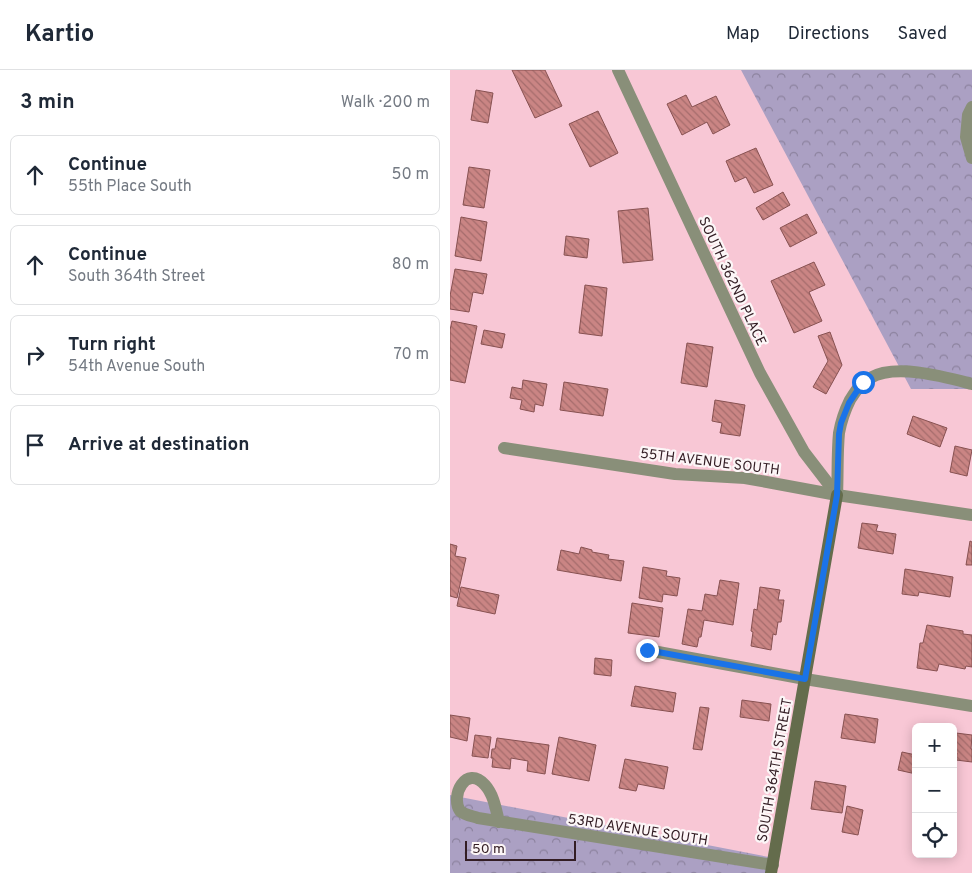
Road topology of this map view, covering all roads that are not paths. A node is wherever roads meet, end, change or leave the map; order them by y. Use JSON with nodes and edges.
{"nodes":[{"id":1,"x":618,"y":70,"type":"edge"},
{"id":2,"x":972,"y":107,"type":"edge"},
{"id":3,"x":972,"y":158,"type":"edge"},
{"id":4,"x":972,"y":384,"type":"edge"},
{"id":5,"x":504,"y":448,"type":"dead end"},
{"id":6,"x":837,"y":495,"type":"junction"},
{"id":7,"x":972,"y":515,"type":"edge"},
{"id":8,"x":647,"y":650,"type":"dead end"},
{"id":9,"x":805,"y":679,"type":"junction"},
{"id":10,"x":972,"y":706,"type":"edge"},
{"id":11,"x":499,"y":822,"type":"dead end"},
{"id":12,"x":772,"y":869,"type":"edge"}],
"edges":[{"from":1,"to":6,"type":"street","name":"SOUTH 362ND PLACE"},
{"from":2,"to":3,"type":"street"},
{"from":4,"to":6,"type":"street"},
{"from":5,"to":6,"type":"street","name":"55TH AVENUE SOUTH"},
{"from":6,"to":7,"type":"street","name":"55TH AVENUE SOUTH"},
{"from":6,"to":9,"type":"street","name":"SOUTH 364TH STREET"},
{"from":8,"to":9,"type":"street"},
{"from":9,"to":10,"type":"street"},
{"from":9,"to":12,"type":"street","name":"SOUTH 364TH STREET"},
{"from":11,"to":12,"type":"street","name":"53RD AVENUE SOUTH"}]}
